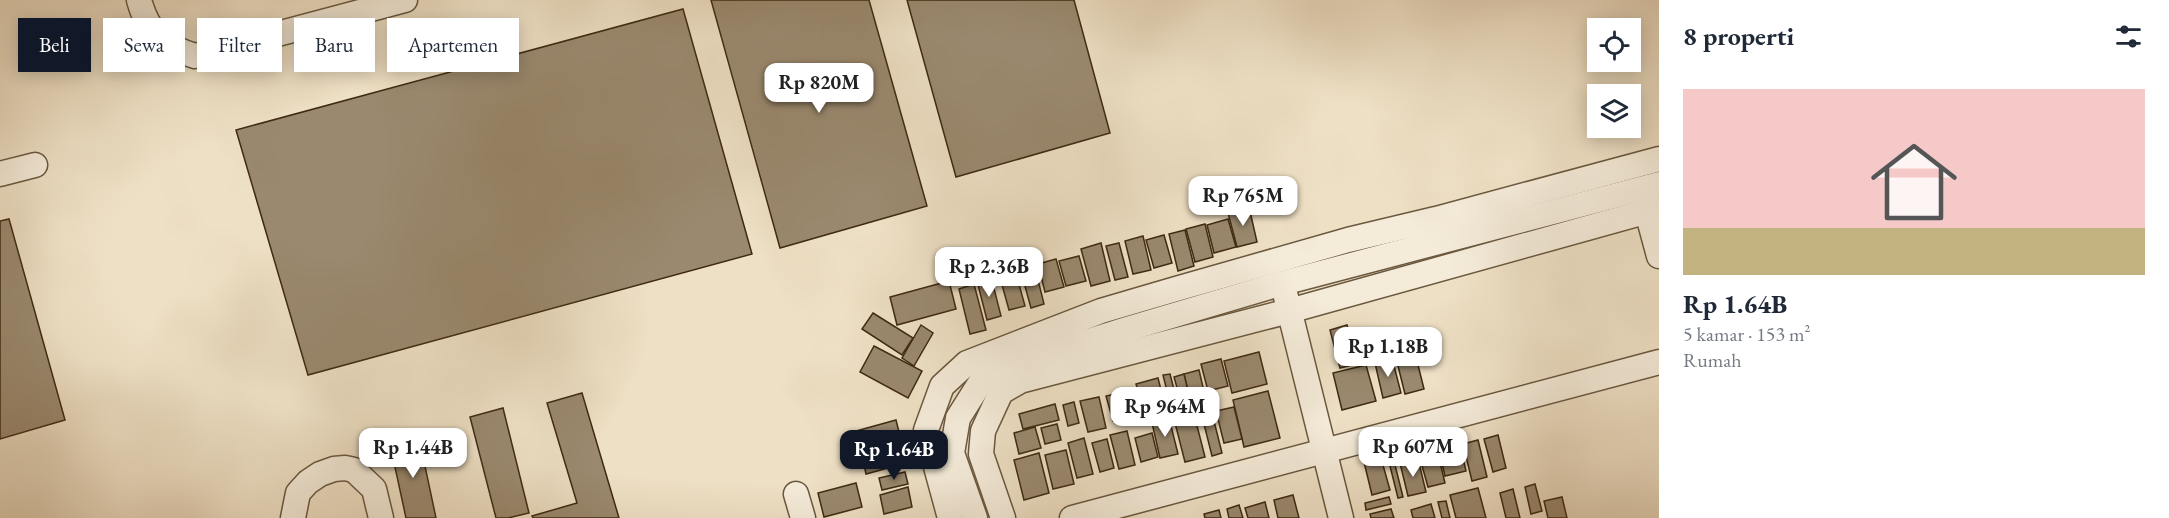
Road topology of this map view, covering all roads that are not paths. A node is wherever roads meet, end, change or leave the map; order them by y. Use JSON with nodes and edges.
{"nodes":[{"id":1,"x":139,"y":0,"type":"edge"},
{"id":2,"x":405,"y":0,"type":"edge"},
{"id":3,"x":1659,"y":159,"type":"edge"},
{"id":4,"x":35,"y":165,"type":"dead end"},
{"id":5,"x":0,"y":174,"type":"edge"},
{"id":6,"x":1651,"y":198,"type":"edge"},
{"id":7,"x":1436,"y":219,"type":"junction"},
{"id":8,"x":1440,"y":243,"type":"junction"},
{"id":9,"x":1659,"y":256,"type":"edge"},
{"id":10,"x":1283,"y":283,"type":"junction"},
{"id":11,"x":1101,"y":311,"type":"junction"},
{"id":12,"x":1289,"y":311,"type":"junction"},
{"id":13,"x":1106,"y":335,"type":"junction"},
{"id":14,"x":1659,"y":362,"type":"edge"},
{"id":15,"x":1323,"y":452,"type":"junction"},
{"id":16,"x":796,"y":494,"type":"dead end"},
{"id":17,"x":293,"y":518,"type":"edge"},
{"id":18,"x":381,"y":518,"type":"edge"},
{"id":19,"x":803,"y":518,"type":"edge"},
{"id":20,"x":950,"y":518,"type":"edge"},
{"id":21,"x":975,"y":518,"type":"edge"},
{"id":22,"x":1003,"y":518,"type":"edge"},
{"id":23,"x":1072,"y":518,"type":"edge"},
{"id":24,"x":1341,"y":518,"type":"edge"}],
"edges":[{"from":1,"to":2,"type":"street"},
{"from":3,"to":7,"type":"street"},
{"from":4,"to":5,"type":"street"},
{"from":6,"to":8,"type":"street"},
{"from":6,"to":9,"type":"street"},
{"from":6,"to":12,"type":"street"},
{"from":7,"to":8,"type":"street"},
{"from":7,"to":11,"type":"street"},
{"from":8,"to":10,"type":"street"},
{"from":10,"to":12,"type":"street"},
{"from":10,"to":13,"type":"street"},
{"from":11,"to":13,"type":"street"},
{"from":11,"to":20,"type":"street"},
{"from":12,"to":15,"type":"street"},
{"from":12,"to":22,"type":"street"},
{"from":13,"to":21,"type":"street"},
{"from":14,"to":15,"type":"street"},
{"from":15,"to":23,"type":"street"},
{"from":15,"to":24,"type":"street"},
{"from":16,"to":19,"type":"street"},
{"from":17,"to":18,"type":"street"}]}
